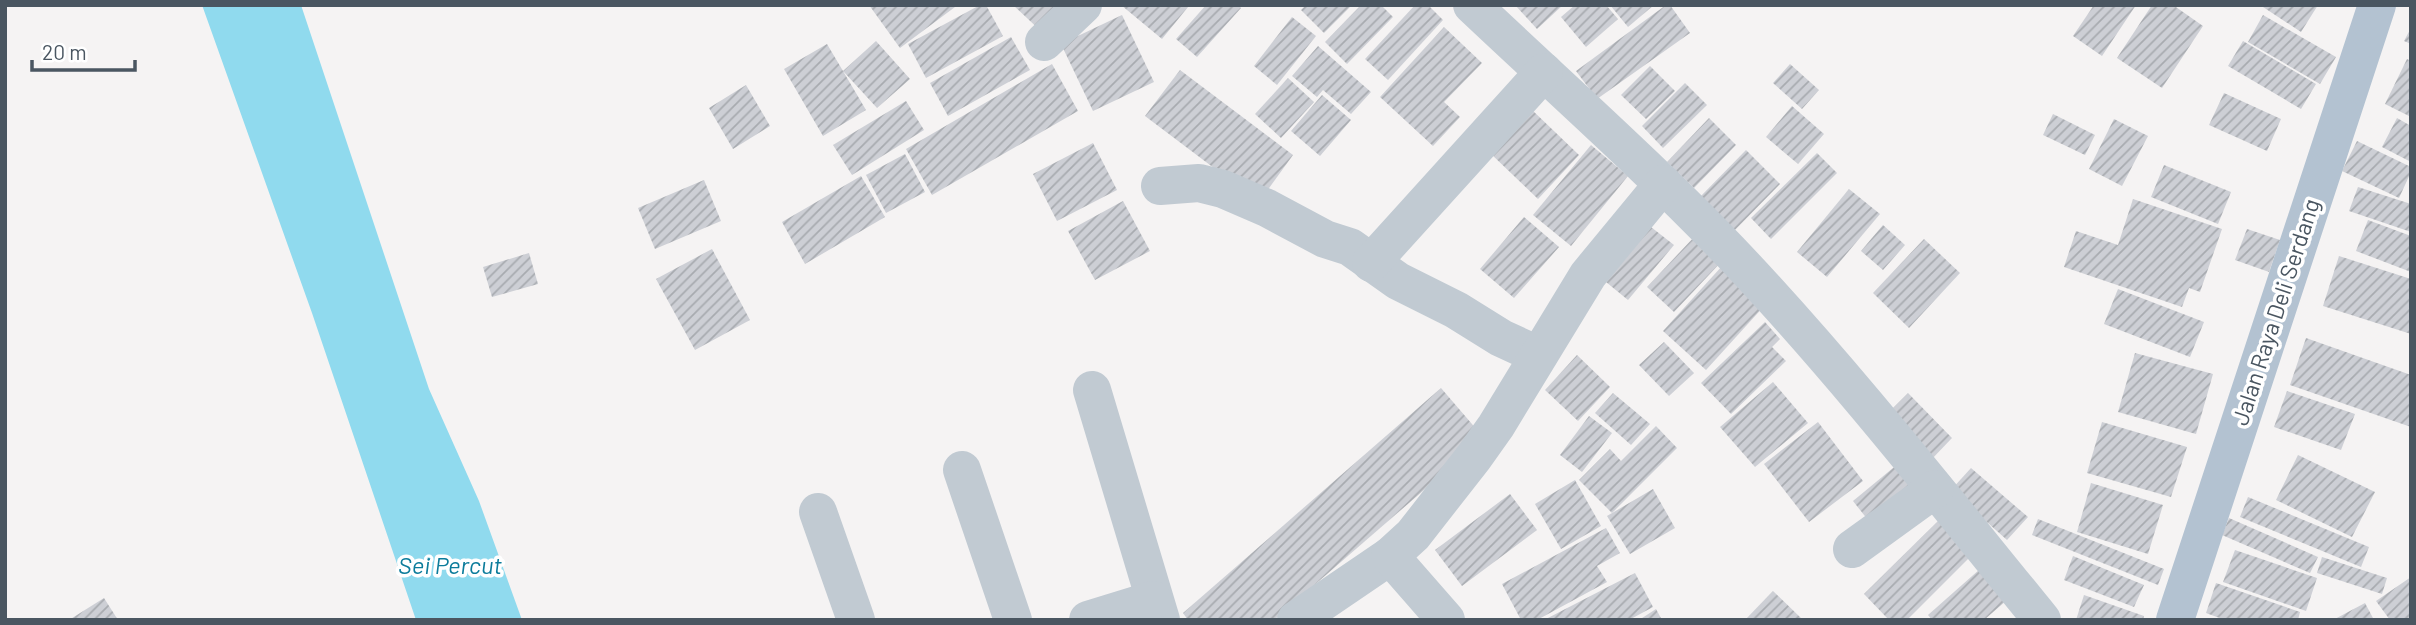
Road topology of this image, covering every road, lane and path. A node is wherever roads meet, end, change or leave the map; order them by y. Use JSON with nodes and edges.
{"nodes":[{"id":1,"x":1083,"y":5,"type":"edge"},
{"id":2,"x":1472,"y":5,"type":"edge"},
{"id":3,"x":2377,"y":5,"type":"edge"},
{"id":4,"x":1044,"y":42,"type":"dead end"},
{"id":5,"x":1544,"y":72,"type":"junction"},
{"id":6,"x":1663,"y":184,"type":"junction"},
{"id":7,"x":1160,"y":186,"type":"dead end"},
{"id":8,"x":1371,"y":263,"type":"junction"},
{"id":9,"x":1538,"y":355,"type":"junction"},
{"id":10,"x":1092,"y":390,"type":"dead end"},
{"id":11,"x":962,"y":470,"type":"dead end"},
{"id":12,"x":1935,"y":489,"type":"junction"},
{"id":13,"x":818,"y":512,"type":"dead end"},
{"id":14,"x":1852,"y":549,"type":"dead end"},
{"id":15,"x":1390,"y":556,"type":"junction"},
{"id":16,"x":1157,"y":610,"type":"edge"},
{"id":17,"x":856,"y":620,"type":"edge"},
{"id":18,"x":1013,"y":620,"type":"edge"},
{"id":19,"x":1088,"y":620,"type":"edge"},
{"id":20,"x":1296,"y":620,"type":"edge"},
{"id":21,"x":1446,"y":620,"type":"edge"},
{"id":22,"x":2042,"y":620,"type":"edge"},
{"id":23,"x":2175,"y":620,"type":"edge"}],
"edges":[{"from":1,"to":4,"type":"street"},
{"from":2,"to":5,"type":"street"},
{"from":3,"to":23,"type":"main road","name":"Jalan Raya Deli Serdang"},
{"from":5,"to":6,"type":"street"},
{"from":5,"to":8,"type":"street"},
{"from":6,"to":9,"type":"street"},
{"from":6,"to":12,"type":"street"},
{"from":7,"to":8,"type":"street"},
{"from":8,"to":9,"type":"street"},
{"from":9,"to":15,"type":"street"},
{"from":10,"to":16,"type":"street"},
{"from":11,"to":18,"type":"street"},
{"from":12,"to":14,"type":"street"},
{"from":12,"to":22,"type":"street"},
{"from":13,"to":17,"type":"street"},
{"from":15,"to":20,"type":"street"},
{"from":15,"to":21,"type":"street"},
{"from":16,"to":19,"type":"street"}]}
